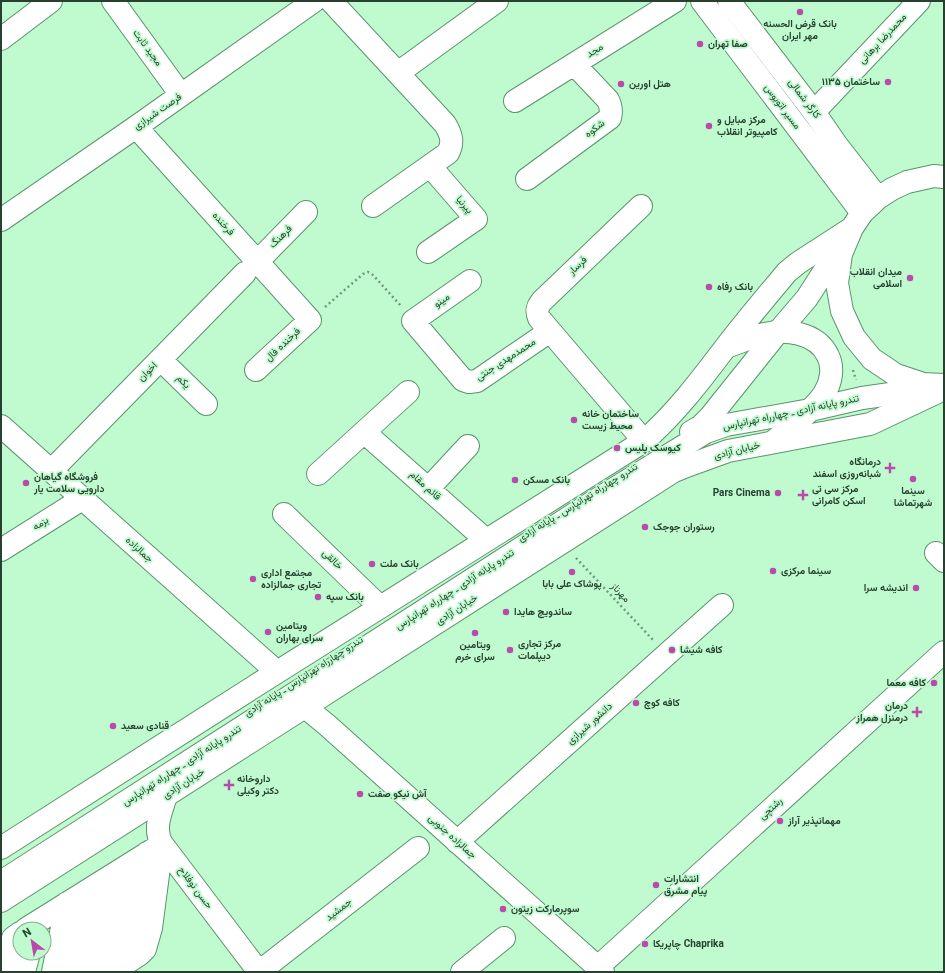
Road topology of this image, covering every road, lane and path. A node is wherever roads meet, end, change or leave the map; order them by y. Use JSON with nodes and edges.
{"nodes":[{"id":1,"x":51,"y":1,"type":"edge"},
{"id":2,"x":314,"y":1,"type":"edge"},
{"id":3,"x":330,"y":1,"type":"edge"},
{"id":4,"x":497,"y":1,"type":"edge"},
{"id":5,"x":675,"y":1,"type":"edge"},
{"id":6,"x":702,"y":1,"type":"edge"},
{"id":7,"x":729,"y":1,"type":"edge"},
{"id":8,"x":919,"y":1,"type":"edge"},
{"id":9,"x":119,"y":3,"type":"edge"},
{"id":10,"x":1,"y":39,"type":"edge"},
{"id":11,"x":574,"y":64,"type":"junction"},
{"id":12,"x":398,"y":73,"type":"junction"},
{"id":13,"x":181,"y":95,"type":"junction"},
{"id":14,"x":515,"y":101,"type":"dead end"},
{"id":15,"x":814,"y":112,"type":"junction"},
{"id":16,"x":136,"y":127,"type":"junction"},
{"id":17,"x":430,"y":166,"type":"junction"},
{"id":18,"x":941,"y":174,"type":"edge"},
{"id":19,"x":527,"y":179,"type":"dead end"},
{"id":20,"x":374,"y":206,"type":"dead end"},
{"id":21,"x":641,"y":206,"type":"dead end"},
{"id":22,"x":306,"y":212,"type":"dead end"},
{"id":23,"x":864,"y":213,"type":"junction"},
{"id":24,"x":1,"y":220,"type":"edge"},
{"id":25,"x":428,"y":252,"type":"dead end"},
{"id":26,"x":251,"y":267,"type":"junction"},
{"id":27,"x":470,"y":281,"type":"dead end"},
{"id":28,"x":310,"y":320,"type":"junction"},
{"id":29,"x":413,"y":320,"type":"junction"},
{"id":30,"x":550,"y":331,"type":"junction"},
{"id":31,"x":778,"y":332,"type":"junction"},
{"id":32,"x":726,"y":347,"type":"junction"},
{"id":33,"x":161,"y":360,"type":"junction"},
{"id":34,"x":256,"y":370,"type":"dead end"},
{"id":35,"x":944,"y":387,"type":"edge"},
{"id":36,"x":408,"y":392,"type":"dead end"},
{"id":37,"x":206,"y":404,"type":"dead end"},
{"id":38,"x":810,"y":410,"type":"junction"},
{"id":39,"x":1,"y":426,"type":"edge"},
{"id":40,"x":364,"y":432,"type":"junction"},
{"id":41,"x":644,"y":441,"type":"junction"},
{"id":42,"x":772,"y":443,"type":"junction"},
{"id":43,"x":468,"y":446,"type":"dead end"},
{"id":44,"x":51,"y":471,"type":"junction"},
{"id":45,"x":318,"y":474,"type":"dead end"},
{"id":46,"x":428,"y":489,"type":"junction"},
{"id":47,"x":82,"y":498,"type":"junction"},
{"id":48,"x":284,"y":514,"type":"dead end"},
{"id":49,"x":486,"y":540,"type":"junction"},
{"id":50,"x":561,"y":543,"type":"junction"},
{"id":51,"x":1,"y":550,"type":"edge"},
{"id":52,"x":722,"y":605,"type":"dead end"},
{"id":53,"x":380,"y":607,"type":"junction"},
{"id":54,"x":944,"y":652,"type":"edge"},
{"id":55,"x":667,"y":655,"type":"junction"},
{"id":56,"x":277,"y":672,"type":"junction"},
{"id":57,"x":305,"y":707,"type":"junction"},
{"id":58,"x":166,"y":796,"type":"junction"},
{"id":59,"x":457,"y":842,"type":"junction"},
{"id":60,"x":1,"y":848,"type":"edge"},
{"id":61,"x":418,"y":848,"type":"dead end"},
{"id":62,"x":154,"y":849,"type":"junction"},
{"id":63,"x":126,"y":867,"type":"junction"},
{"id":64,"x":1,"y":870,"type":"edge"},
{"id":65,"x":106,"y":879,"type":"junction"},
{"id":66,"x":1,"y":882,"type":"edge"},
{"id":67,"x":87,"y":891,"type":"junction"},
{"id":68,"x":1,"y":901,"type":"edge"},
{"id":69,"x":41,"y":921,"type":"edge"},
{"id":70,"x":504,"y":938,"type":"dead end"},
{"id":71,"x":12,"y":942,"type":"edge"},
{"id":72,"x":27,"y":961,"type":"edge"},
{"id":73,"x":40,"y":961,"type":"edge"},
{"id":74,"x":50,"y":961,"type":"edge"},
{"id":75,"x":115,"y":969,"type":"edge"},
{"id":76,"x":601,"y":970,"type":"edge"},
{"id":77,"x":5,"y":972,"type":"edge"},
{"id":78,"x":24,"y":972,"type":"edge"},
{"id":79,"x":38,"y":972,"type":"edge"},
{"id":80,"x":53,"y":972,"type":"edge"},
{"id":81,"x":71,"y":972,"type":"edge"},
{"id":82,"x":88,"y":972,"type":"edge"},
{"id":83,"x":259,"y":972,"type":"edge"},
{"id":84,"x":462,"y":972,"type":"edge"}],
"edges":[{"from":1,"to":10,"type":"street"},
{"from":2,"to":13,"type":"street","name":"فرصت شیرازی"},
{"from":3,"to":12,"type":"street"},
{"from":4,"to":12,"type":"street"},
{"from":5,"to":11,"type":"street","name":"مجد"},
{"from":6,"to":23,"type":"street","name":"مسیر اتوبوس"},
{"from":7,"to":15,"type":"street","name":"کارگر شمالی"},
{"from":8,"to":15,"type":"street","name":"محمدرضا برهانی"},
{"from":9,"to":13,"type":"street","name":"مجید ثابت"},
{"from":11,"to":14,"type":"street","name":"مجد"},
{"from":11,"to":19,"type":"street","name":"شکوه"},
{"from":12,"to":17,"type":"street"},
{"from":13,"to":16,"type":"street","name":"فرصت شیرازی"},
{"from":15,"to":23,"type":"street","name":"کارگر شمالی"},
{"from":16,"to":24,"type":"street","name":"فرصت شیرازی"},
{"from":16,"to":26,"type":"street","name":"فرخنده"},
{"from":17,"to":20,"type":"street"},
{"from":17,"to":25,"type":"street","name":"پیرنیا"},
{"from":18,"to":23,"type":"street"},
{"from":21,"to":30,"type":"street","name":"فرسار"},
{"from":22,"to":26,"type":"street","name":"فرهنگ"},
{"from":23,"to":31,"type":"street","name":"تندرو چهارراه تهرانپارس ـ پایانه آزادی"},
{"from":23,"to":32,"type":"street"},
{"from":23,"to":35,"type":"street"},
{"from":26,"to":28,"type":"street","name":"فرخنده"},
{"from":26,"to":33,"type":"street","name":"اخوان"},
{"from":27,"to":29,"type":"street","name":"مینو"},
{"from":28,"to":29,"type":"path"},
{"from":28,"to":34,"type":"street","name":"فرخنده فال"},
{"from":29,"to":30,"type":"street","name":"محمدمهدی جنتی"},
{"from":30,"to":41,"type":"street"},
{"from":31,"to":32,"type":"street"},
{"from":31,"to":38,"type":"street"},
{"from":31,"to":64,"type":"street","name":"تندرو چهارراه تهرانپارس ـ پایانه آزادی"},
{"from":32,"to":41,"type":"street"},
{"from":33,"to":37,"type":"street","name":"یکم"},
{"from":33,"to":44,"type":"street","name":"اخوان"},
{"from":35,"to":38,"type":"street","name":"تندرو پایانه آزادی ـ چهارراه تهرانپارس"},
{"from":35,"to":42,"type":"street","name":"خیابان آزادی"},
{"from":36,"to":40,"type":"street"},
{"from":38,"to":42,"type":"street"},
{"from":38,"to":66,"type":"street","name":"تندرو پایانه آزادی ـ چهارراه تهرانپارس"},
{"from":39,"to":44,"type":"street","name":"جمالزاده"},
{"from":40,"to":45,"type":"street"},
{"from":40,"to":46,"type":"street","name":"قائم مقام"},
{"from":41,"to":49,"type":"street"},
{"from":42,"to":50,"type":"street","name":"خیابان آزادی"},
{"from":43,"to":46,"type":"street"},
{"from":44,"to":47,"type":"street","name":"جمالزاده"},
{"from":46,"to":49,"type":"street","name":"قائم مقام"},
{"from":47,"to":51,"type":"street","name":"بزمه"},
{"from":47,"to":56,"type":"street","name":"جمالزاده"},
{"from":48,"to":53,"type":"street","name":"خالقی"},
{"from":49,"to":53,"type":"street"},
{"from":50,"to":55,"type":"path","name":"مهرناز"},
{"from":50,"to":57,"type":"street","name":"خیابان آزادی"},
{"from":52,"to":55,"type":"street","name":"دانشور شیرازی"},
{"from":53,"to":56,"type":"street"},
{"from":54,"to":76,"type":"street","name":"رشتچی"},
{"from":55,"to":59,"type":"street","name":"دانشور شیرازی"},
{"from":56,"to":60,"type":"street"},
{"from":57,"to":58,"type":"street","name":"خیابان آزادی"},
{"from":57,"to":59,"type":"street","name":"جمالزاده جنوبی"},
{"from":58,"to":62,"type":"street","name":"حسن نوفلاح"},
{"from":58,"to":68,"type":"street","name":"خیابان آزادی"},
{"from":59,"to":76,"type":"street","name":"جمالزاده جنوبی"},
{"from":61,"to":83,"type":"street","name":"جمشید"},
{"from":62,"to":63,"type":"street"},
{"from":62,"to":75,"type":"street"},
{"from":62,"to":83,"type":"street","name":"حسن نوفلاح"},
{"from":63,"to":65,"type":"street"},
{"from":63,"to":75,"type":"street"},
{"from":65,"to":67,"type":"street"},
{"from":65,"to":82,"type":"street"},
{"from":67,"to":69,"type":"street"},
{"from":67,"to":81,"type":"street"},
{"from":70,"to":84,"type":"street"},
{"from":71,"to":77,"type":"street"},
{"from":72,"to":78,"type":"street"},
{"from":73,"to":79,"type":"street"},
{"from":74,"to":80,"type":"street"}]}
